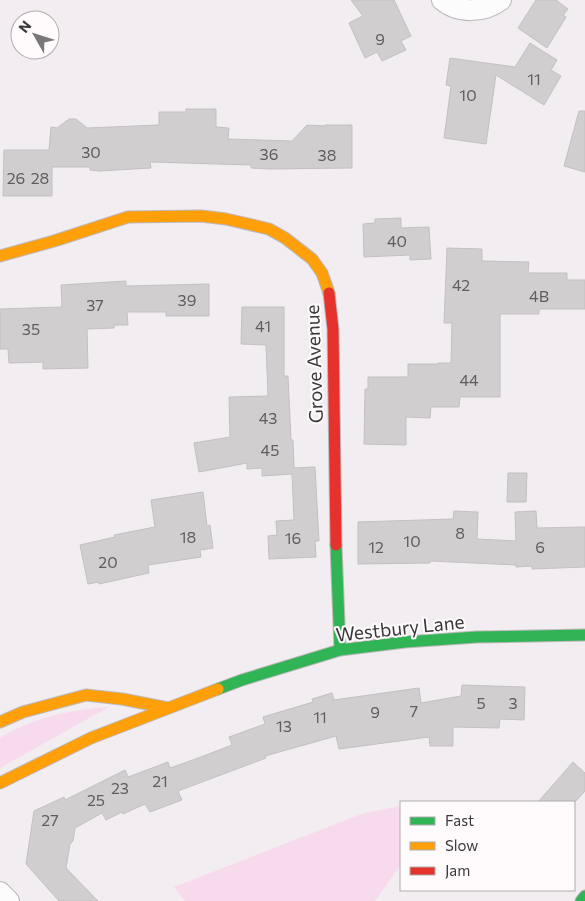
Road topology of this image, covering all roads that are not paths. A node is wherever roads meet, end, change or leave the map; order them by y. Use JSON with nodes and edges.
{"nodes":[{"id":1,"x":442,"y":0,"type":"edge"},
{"id":2,"x":501,"y":0,"type":"edge"},
{"id":3,"x":0,"y":256,"type":"edge"},
{"id":4,"x":585,"y":635,"type":"edge"},
{"id":5,"x":340,"y":650,"type":"junction"},
{"id":6,"x":168,"y":708,"type":"junction"},
{"id":7,"x":0,"y":722,"type":"edge"},
{"id":8,"x":0,"y":783,"type":"edge"},
{"id":9,"x":0,"y":892,"type":"edge"},
{"id":10,"x":585,"y":896,"type":"edge"},
{"id":11,"x":9,"y":901,"type":"edge"},
{"id":12,"x":580,"y":901,"type":"edge"}],
"edges":[{"from":1,"to":2,"type":"street"},
{"from":3,"to":5,"type":"street","name":"Grove Avenue"},
{"from":4,"to":5,"type":"street","name":"Westbury Lane"},
{"from":5,"to":6,"type":"street","name":"Westbury Lane"},
{"from":6,"to":7,"type":"street"},
{"from":6,"to":8,"type":"street","name":"Westbury Lane"},
{"from":9,"to":11,"type":"street"},
{"from":10,"to":12,"type":"street"}]}
